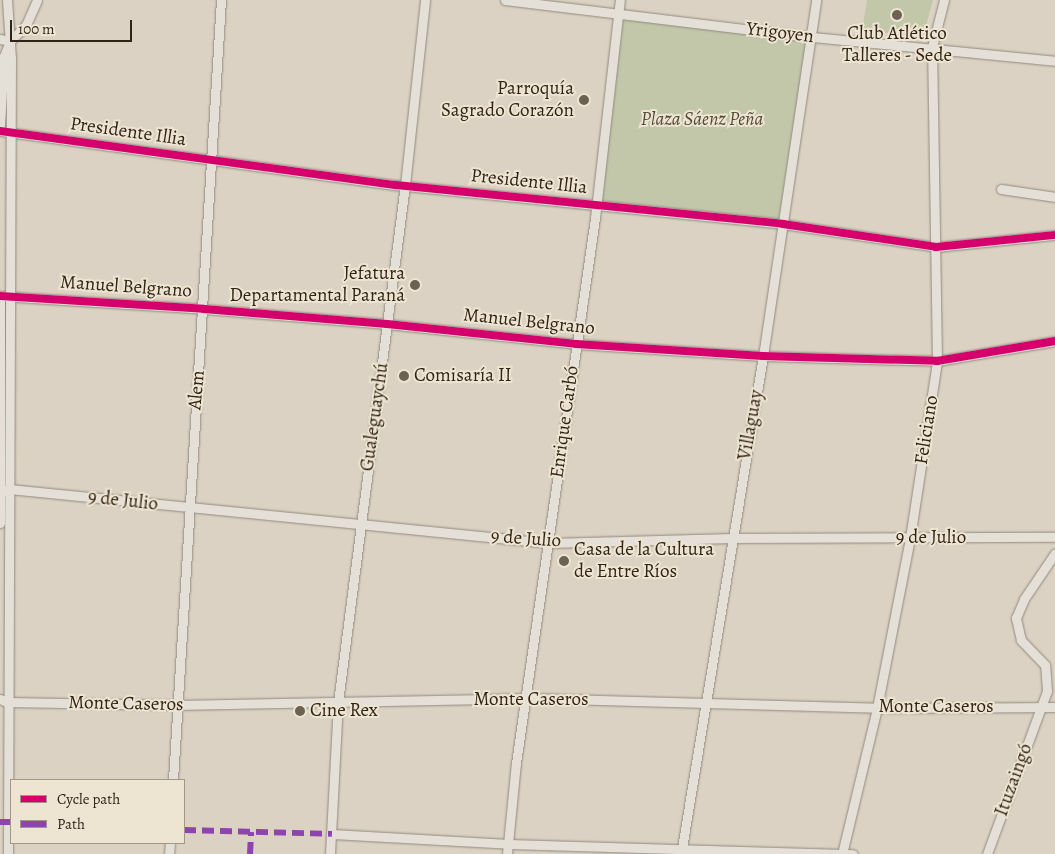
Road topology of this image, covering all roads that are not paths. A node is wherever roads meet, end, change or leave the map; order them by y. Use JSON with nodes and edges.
{"nodes":[{"id":1,"x":7,"y":0,"type":"edge"},
{"id":2,"x":37,"y":0,"type":"edge"},
{"id":3,"x":221,"y":0,"type":"edge"},
{"id":4,"x":425,"y":0,"type":"edge"},
{"id":5,"x":505,"y":0,"type":"edge"},
{"id":6,"x":620,"y":0,"type":"edge"},
{"id":7,"x":816,"y":0,"type":"edge"},
{"id":8,"x":944,"y":0,"type":"edge"},
{"id":9,"x":619,"y":13,"type":"junction"},
{"id":10,"x":812,"y":37,"type":"junction"},
{"id":11,"x":0,"y":39,"type":"edge"},
{"id":12,"x":10,"y":41,"type":"junction"},
{"id":13,"x":932,"y":47,"type":"junction"},
{"id":14,"x":1055,"y":61,"type":"edge"},
{"id":15,"x":0,"y":125,"type":"edge"},
{"id":16,"x":4,"y":131,"type":"edge"},
{"id":17,"x":212,"y":160,"type":"junction"},
{"id":18,"x":405,"y":185,"type":"junction"},
{"id":19,"x":1001,"y":189,"type":"dead end"},
{"id":20,"x":1055,"y":197,"type":"edge"},
{"id":21,"x":597,"y":206,"type":"junction"},
{"id":22,"x":783,"y":224,"type":"junction"},
{"id":23,"x":1055,"y":235,"type":"edge"},
{"id":24,"x":936,"y":247,"type":"junction"},
{"id":25,"x":3,"y":296,"type":"edge"},
{"id":26,"x":204,"y":309,"type":"junction"},
{"id":27,"x":387,"y":324,"type":"junction"},
{"id":28,"x":1055,"y":341,"type":"edge"},
{"id":29,"x":576,"y":344,"type":"junction"},
{"id":30,"x":763,"y":356,"type":"junction"},
{"id":31,"x":937,"y":362,"type":"junction"},
{"id":32,"x":3,"y":491,"type":"edge"},
{"id":33,"x":188,"y":507,"type":"junction"},
{"id":34,"x":0,"y":523,"type":"edge"},
{"id":35,"x":361,"y":523,"type":"junction"},
{"id":36,"x":1055,"y":537,"type":"edge"},
{"id":37,"x":732,"y":538,"type":"junction"},
{"id":38,"x":910,"y":538,"type":"junction"},
{"id":39,"x":549,"y":543,"type":"junction"},
{"id":40,"x":1055,"y":553,"type":"edge"},
{"id":41,"x":528,"y":698,"type":"junction"},
{"id":42,"x":4,"y":701,"type":"edge"},
{"id":43,"x":706,"y":701,"type":"junction"},
{"id":44,"x":338,"y":702,"type":"junction"},
{"id":45,"x":176,"y":705,"type":"junction"},
{"id":46,"x":1042,"y":706,"type":"junction"},
{"id":47,"x":877,"y":708,"type":"junction"},
{"id":48,"x":1055,"y":708,"type":"edge"},
{"id":49,"x":173,"y":779,"type":"edge"},
{"id":50,"x":332,"y":834,"type":"junction"},
{"id":51,"x":508,"y":849,"type":"edge"},
{"id":52,"x":682,"y":851,"type":"edge"},
{"id":53,"x":8,"y":854,"type":"edge"},
{"id":54,"x":330,"y":854,"type":"edge"},
{"id":55,"x":842,"y":854,"type":"edge"},
{"id":56,"x":853,"y":854,"type":"edge"},
{"id":57,"x":987,"y":854,"type":"edge"}],
"edges":[{"from":1,"to":12,"type":"street"},
{"from":2,"to":12,"type":"street"},
{"from":3,"to":17,"type":"street","name":"Alem"},
{"from":4,"to":18,"type":"street","name":"Gualeguaychú"},
{"from":5,"to":9,"type":"street","name":"Yrigoyen"},
{"from":6,"to":9,"type":"street","name":"Enrique Carbó"},
{"from":7,"to":10,"type":"street","name":"Villaguay"},
{"from":8,"to":13,"type":"street","name":"Feliciano"},
{"from":9,"to":10,"type":"street","name":"Yrigoyen"},
{"from":9,"to":21,"type":"street","name":"Enrique Carbó"},
{"from":10,"to":13,"type":"street","name":"Yrigoyen"},
{"from":10,"to":22,"type":"street","name":"Villaguay"},
{"from":11,"to":12,"type":"street"},
{"from":12,"to":15,"type":"street"},
{"from":12,"to":16,"type":"street"},
{"from":13,"to":14,"type":"street","name":"Yrigoyen"},
{"from":13,"to":24,"type":"street","name":"Feliciano"},
{"from":16,"to":17,"type":"street","name":"Presidente Illia"},
{"from":16,"to":25,"type":"street"},
{"from":17,"to":18,"type":"street","name":"Presidente Illia"},
{"from":17,"to":26,"type":"street","name":"Alem"},
{"from":18,"to":21,"type":"street","name":"Presidente Illia"},
{"from":18,"to":27,"type":"street","name":"Gualeguaychú"},
{"from":19,"to":20,"type":"street"},
{"from":21,"to":22,"type":"street","name":"Presidente Illia"},
{"from":21,"to":29,"type":"street","name":"Enrique Carbó"},
{"from":22,"to":24,"type":"street","name":"Presidente Illia"},
{"from":22,"to":30,"type":"street","name":"Villaguay"},
{"from":23,"to":24,"type":"street","name":"Presidente Illia"},
{"from":24,"to":31,"type":"street","name":"Feliciano"},
{"from":25,"to":26,"type":"street","name":"Manuel Belgrano"},
{"from":25,"to":32,"type":"street"},
{"from":26,"to":27,"type":"street","name":"Manuel Belgrano"},
{"from":26,"to":33,"type":"street","name":"Alem"},
{"from":27,"to":29,"type":"street","name":"Manuel Belgrano"},
{"from":27,"to":35,"type":"street","name":"Gualeguaychú"},
{"from":28,"to":31,"type":"street","name":"Manuel Belgrano"},
{"from":29,"to":30,"type":"street","name":"Manuel Belgrano"},
{"from":29,"to":39,"type":"street","name":"Enrique Carbó"},
{"from":30,"to":31,"type":"street","name":"Manuel Belgrano"},
{"from":30,"to":37,"type":"street","name":"Villaguay"},
{"from":31,"to":38,"type":"street","name":"Feliciano"},
{"from":32,"to":33,"type":"street","name":"9 de Julio"},
{"from":32,"to":34,"type":"street"},
{"from":32,"to":42,"type":"street"},
{"from":33,"to":35,"type":"street","name":"9 de Julio"},
{"from":33,"to":45,"type":"street","name":"Alem"},
{"from":35,"to":39,"type":"street","name":"9 de Julio"},
{"from":35,"to":44,"type":"street","name":"Gualeguaychú"},
{"from":36,"to":38,"type":"street","name":"9 de Julio"},
{"from":37,"to":38,"type":"street","name":"9 de Julio"},
{"from":37,"to":39,"type":"street","name":"9 de Julio"},
{"from":37,"to":43,"type":"street","name":"Villaguay"},
{"from":38,"to":47,"type":"street","name":"Feliciano"},
{"from":39,"to":41,"type":"street","name":"Enrique Carbó"},
{"from":40,"to":46,"type":"street","name":"Ituzaingó"},
{"from":41,"to":43,"type":"street","name":"Monte Caseros"},
{"from":41,"to":44,"type":"street","name":"Monte Caseros"},
{"from":41,"to":51,"type":"street","name":"Enrique Carbó"},
{"from":42,"to":45,"type":"street","name":"Monte Caseros"},
{"from":42,"to":53,"type":"street"},
{"from":43,"to":47,"type":"street","name":"Monte Caseros"},
{"from":43,"to":52,"type":"street","name":"Villaguay"},
{"from":44,"to":45,"type":"street","name":"Monte Caseros"},
{"from":44,"to":50,"type":"street","name":"Gualeguaychú"},
{"from":45,"to":49,"type":"street","name":"Alem"},
{"from":46,"to":47,"type":"street","name":"Monte Caseros"},
{"from":46,"to":48,"type":"street","name":"Monte Caseros"},
{"from":46,"to":57,"type":"street","name":"Ituzaingó"},
{"from":47,"to":55,"type":"street","name":"Feliciano"},
{"from":50,"to":51,"type":"street"},
{"from":50,"to":54,"type":"street","name":"Gualeguaychú"},
{"from":51,"to":52,"type":"street"},
{"from":52,"to":55,"type":"street"},
{"from":55,"to":56,"type":"street"}]}
